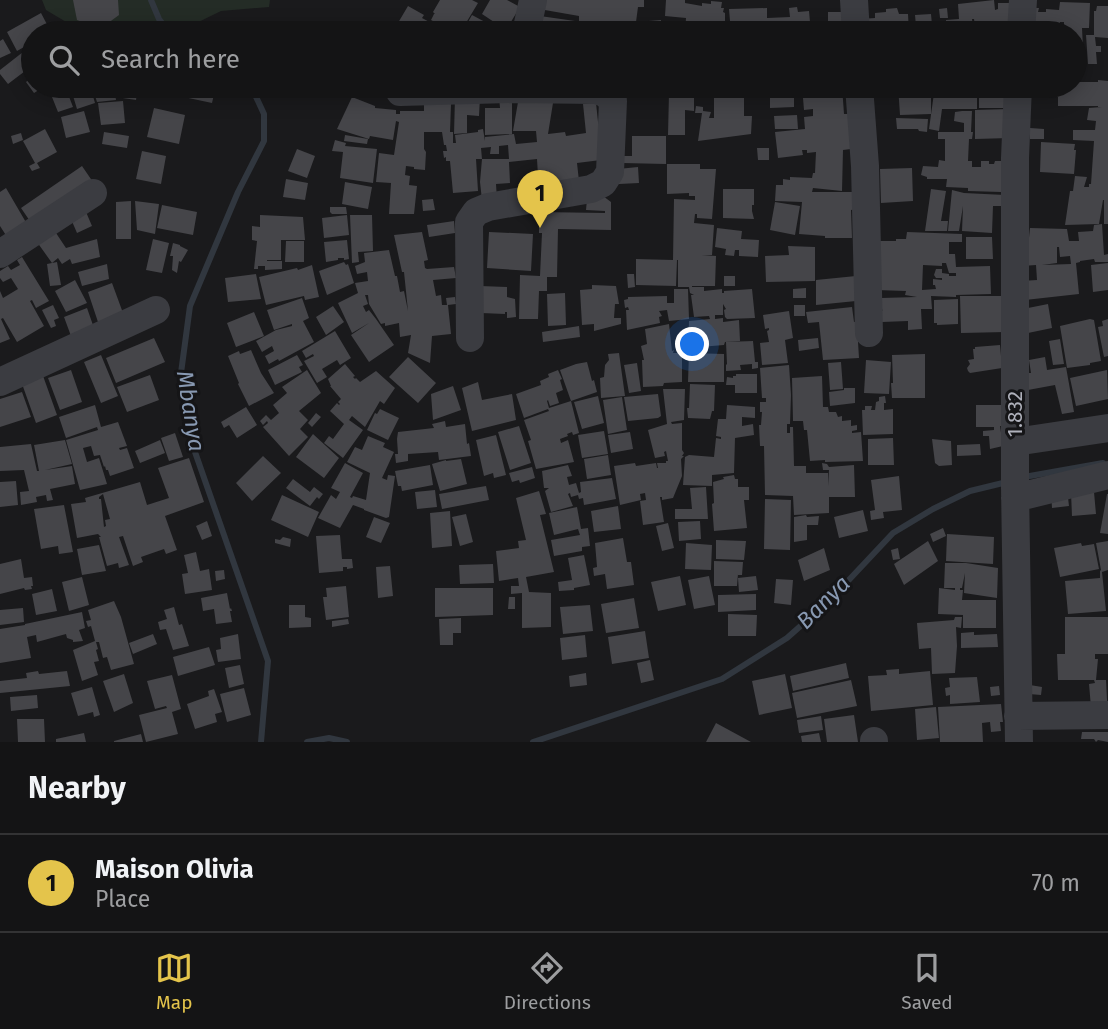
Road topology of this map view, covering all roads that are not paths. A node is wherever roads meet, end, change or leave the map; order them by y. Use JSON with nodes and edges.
{"nodes":[{"id":1,"x":533,"y":0,"type":"edge"},
{"id":2,"x":854,"y":0,"type":"edge"},
{"id":3,"x":1023,"y":0,"type":"edge"},
{"id":4,"x":529,"y":21,"type":"edge"},
{"id":5,"x":855,"y":21,"type":"edge"},
{"id":6,"x":1022,"y":21,"type":"edge"},
{"id":7,"x":610,"y":98,"type":"edge"},
{"id":8,"x":860,"y":98,"type":"edge"},
{"id":9,"x":1018,"y":98,"type":"edge"},
{"id":10,"x":93,"y":193,"type":"dead end"},
{"id":11,"x":0,"y":254,"type":"edge"},
{"id":12,"x":156,"y":310,"type":"dead end"},
{"id":13,"x":869,"y":333,"type":"dead end"},
{"id":14,"x":470,"y":338,"type":"dead end"},
{"id":15,"x":0,"y":382,"type":"edge"},
{"id":16,"x":1108,"y":428,"type":"edge"},
{"id":17,"x":1015,"y":472,"type":"junction"},
{"id":18,"x":1108,"y":475,"type":"edge"},
{"id":19,"x":1108,"y":715,"type":"edge"},
{"id":20,"x":1019,"y":729,"type":"edge"}],
"edges":[{"from":1,"to":4,"type":"street"},
{"from":2,"to":5,"type":"street"},
{"from":3,"to":6,"type":"street"},
{"from":7,"to":14,"type":"street"},
{"from":8,"to":13,"type":"street"},
{"from":9,"to":17,"type":"street","name":"1.832"},
{"from":10,"to":11,"type":"street"},
{"from":12,"to":15,"type":"street"},
{"from":16,"to":17,"type":"street"},
{"from":17,"to":18,"type":"street"},
{"from":17,"to":20,"type":"street","name":"1.832"},
{"from":19,"to":20,"type":"street"}]}
